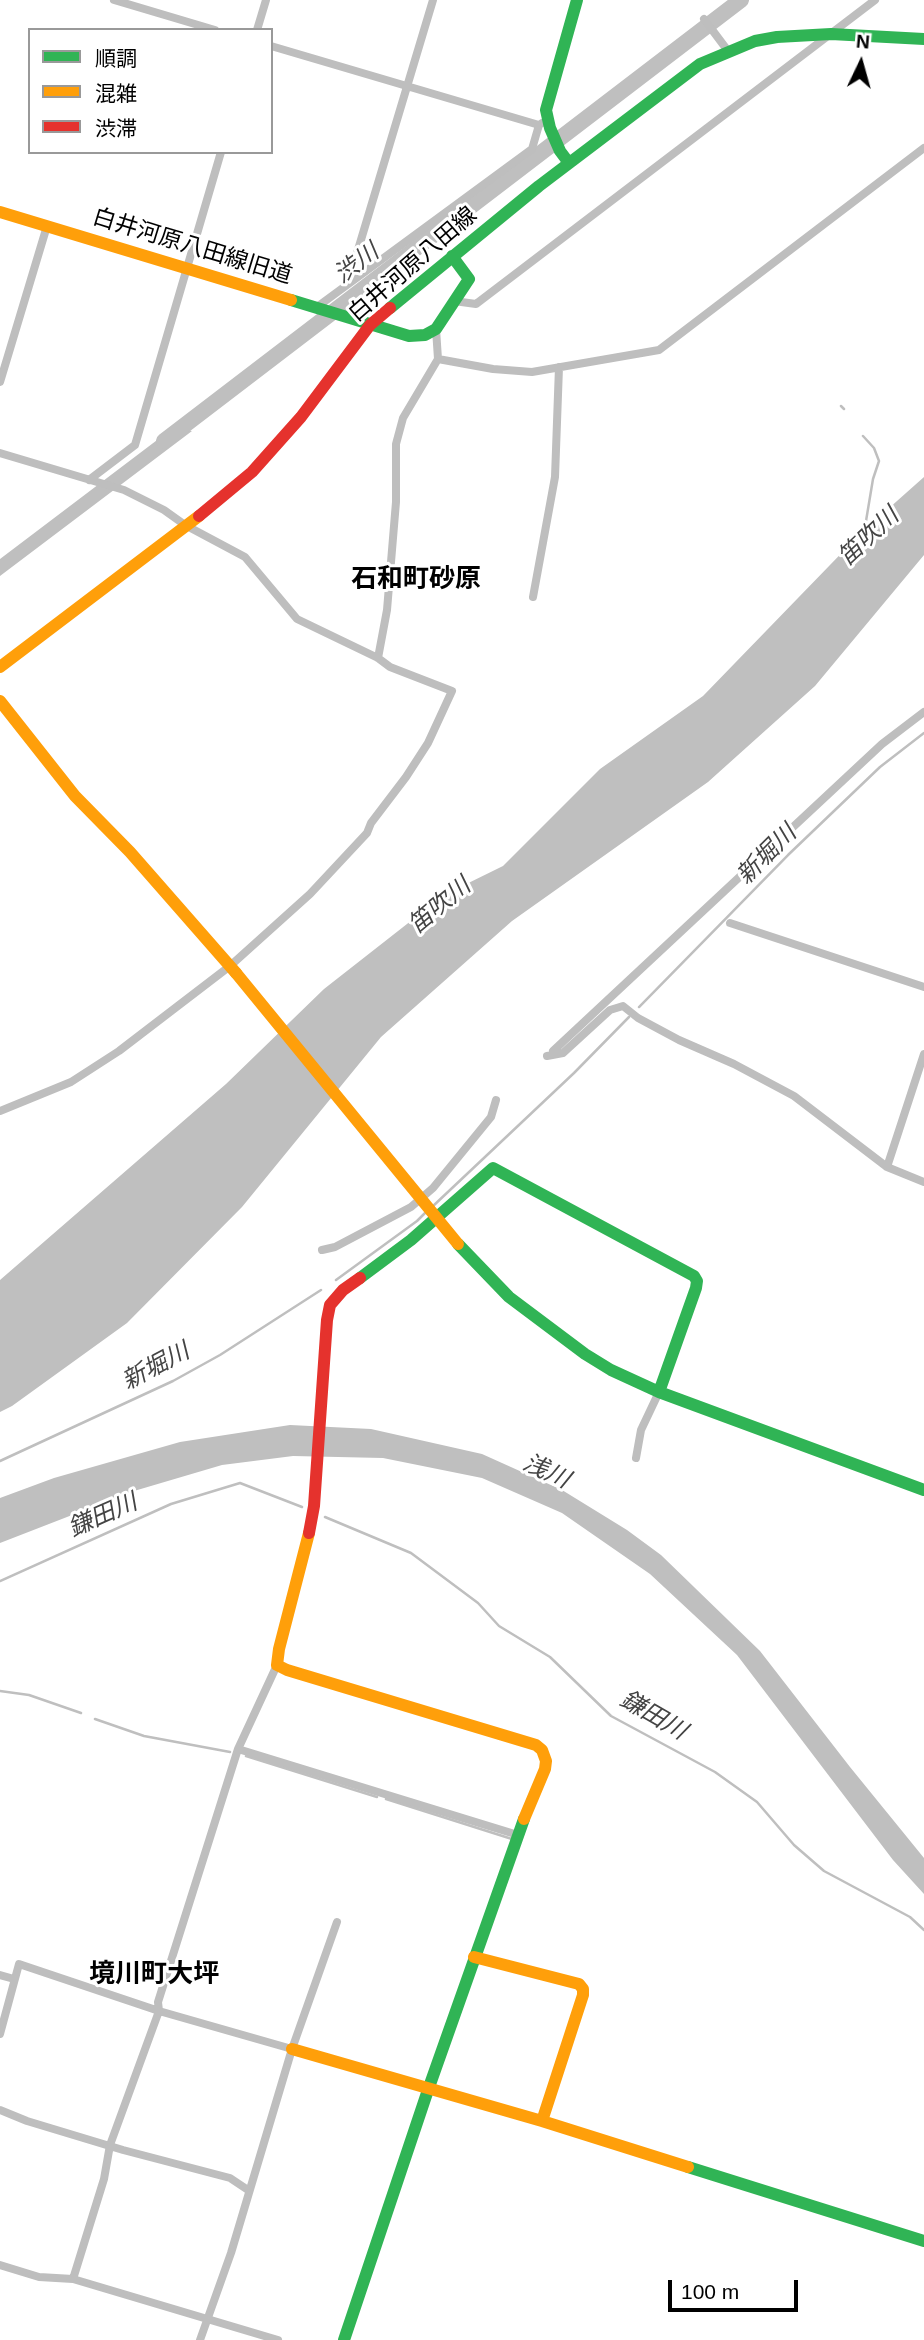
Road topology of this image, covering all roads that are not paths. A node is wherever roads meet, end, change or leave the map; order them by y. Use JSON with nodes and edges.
{"nodes":[{"id":1,"x":114,"y":0,"type":"edge"},
{"id":2,"x":266,"y":0,"type":"edge"},
{"id":3,"x":433,"y":0,"type":"edge"},
{"id":4,"x":577,"y":0,"type":"edge"},
{"id":5,"x":875,"y":0,"type":"edge"},
{"id":6,"x":704,"y":19,"type":"dead end"},
{"id":7,"x":208,"y":28,"type":"edge"},
{"id":8,"x":258,"y":28,"type":"edge"},
{"id":9,"x":831,"y":34,"type":"junction"},
{"id":10,"x":924,"y":39,"type":"edge"},
{"id":11,"x":273,"y":47,"type":"edge"},
{"id":12,"x":728,"y":51,"type":"junction"},
{"id":13,"x":407,"y":87,"type":"junction"},
{"id":14,"x":545,"y":124,"type":"junction"},
{"id":15,"x":924,"y":148,"type":"edge"},
{"id":16,"x":220,"y":154,"type":"edge"},
{"id":17,"x":569,"y":163,"type":"junction"},
{"id":18,"x":0,"y":212,"type":"edge"},
{"id":19,"x":47,"y":226,"type":"junction"},
{"id":20,"x":452,"y":256,"type":"junction"},
{"id":21,"x":187,"y":267,"type":"junction"},
{"id":22,"x":348,"y":283,"type":"junction"},
{"id":23,"x":454,"y":301,"type":"junction"},
{"id":24,"x":320,"y":307,"type":"junction"},
{"id":25,"x":370,"y":325,"type":"junction"},
{"id":26,"x":436,"y":328,"type":"junction"},
{"id":27,"x":438,"y":359,"type":"junction"},
{"id":28,"x":559,"y":368,"type":"junction"},
{"id":29,"x":0,"y":382,"type":"edge"},
{"id":30,"x":0,"y":453,"type":"edge"},
{"id":31,"x":93,"y":480,"type":"junction"},
{"id":32,"x":185,"y":526,"type":"junction"},
{"id":33,"x":533,"y":597,"type":"dead end"},
{"id":34,"x":378,"y":658,"type":"junction"},
{"id":35,"x":0,"y":667,"type":"edge"},
{"id":36,"x":0,"y":701,"type":"edge"},
{"id":37,"x":924,"y":712,"type":"edge"},
{"id":38,"x":730,"y":923,"type":"dead end"},
{"id":39,"x":233,"y":970,"type":"junction"},
{"id":40,"x":924,"y":987,"type":"edge"},
{"id":41,"x":924,"y":1054,"type":"edge"},
{"id":42,"x":496,"y":1100,"type":"dead end"},
{"id":43,"x":0,"y":1111,"type":"edge"},
{"id":44,"x":887,"y":1167,"type":"junction"},
{"id":45,"x":924,"y":1182,"type":"edge"},
{"id":46,"x":322,"y":1250,"type":"dead end"},
{"id":47,"x":659,"y":1392,"type":"junction"},
{"id":48,"x":636,"y":1458,"type":"dead end"},
{"id":49,"x":924,"y":1490,"type":"edge"},
{"id":50,"x":277,"y":1665,"type":"junction"},
{"id":51,"x":238,"y":1749,"type":"junction"},
{"id":52,"x":518,"y":1835,"type":"junction"},
{"id":53,"x":337,"y":1922,"type":"dead end"},
{"id":54,"x":474,"y":1957,"type":"junction"},
{"id":55,"x":0,"y":1975,"type":"edge"},
{"id":56,"x":14,"y":1979,"type":"junction"},
{"id":57,"x":159,"y":2011,"type":"junction"},
{"id":58,"x":0,"y":2034,"type":"edge"},
{"id":59,"x":292,"y":2049,"type":"junction"},
{"id":60,"x":428,"y":2090,"type":"junction"},
{"id":61,"x":0,"y":2110,"type":"edge"},
{"id":62,"x":542,"y":2121,"type":"junction"},
{"id":63,"x":110,"y":2144,"type":"junction"},
{"id":64,"x":248,"y":2190,"type":"junction"},
{"id":65,"x":924,"y":2241,"type":"edge"},
{"id":66,"x":0,"y":2265,"type":"edge"},
{"id":67,"x":73,"y":2279,"type":"junction"},
{"id":68,"x":208,"y":2320,"type":"junction"},
{"id":69,"x":200,"y":2340,"type":"edge"},
{"id":70,"x":278,"y":2340,"type":"edge"},
{"id":71,"x":344,"y":2340,"type":"edge"}],
"edges":[{"from":1,"to":7,"type":"street"},
{"from":2,"to":8,"type":"street"},
{"from":3,"to":13,"type":"street"},
{"from":4,"to":14,"type":"street"},
{"from":5,"to":9,"type":"street"},
{"from":6,"to":12,"type":"street"},
{"from":9,"to":10,"type":"street","name":"白井河原八田線"},
{"from":9,"to":12,"type":"street","name":"白井河原八田線"},
{"from":9,"to":23,"type":"street"},
{"from":11,"to":13,"type":"street"},
{"from":12,"to":17,"type":"street","name":"白井河原八田線"},
{"from":13,"to":14,"type":"street"},
{"from":13,"to":22,"type":"street"},
{"from":14,"to":17,"type":"street"},
{"from":14,"to":22,"type":"street"},
{"from":15,"to":28,"type":"street"},
{"from":16,"to":21,"type":"street"},
{"from":17,"to":20,"type":"street","name":"白井河原八田線"},
{"from":18,"to":19,"type":"street","name":"白井河原八田線旧道"},
{"from":19,"to":21,"type":"street","name":"白井河原八田線旧道"},
{"from":19,"to":29,"type":"street"},
{"from":20,"to":23,"type":"street"},
{"from":20,"to":25,"type":"street","name":"白井河原八田線"},
{"from":21,"to":24,"type":"street","name":"白井河原八田線旧道"},
{"from":21,"to":31,"type":"street"},
{"from":22,"to":24,"type":"street"},
{"from":23,"to":26,"type":"street"},
{"from":24,"to":25,"type":"street","name":"白井河原八田線旧道"},
{"from":25,"to":26,"type":"street","name":"白井河原八田線旧道"},
{"from":25,"to":32,"type":"street","name":"白井河原八田線"},
{"from":26,"to":27,"type":"street"},
{"from":27,"to":28,"type":"street"},
{"from":27,"to":34,"type":"street"},
{"from":28,"to":33,"type":"street"},
{"from":30,"to":31,"type":"street"},
{"from":31,"to":32,"type":"street"},
{"from":32,"to":34,"type":"street"},
{"from":32,"to":35,"type":"street","name":"白井河原八田線"},
{"from":34,"to":39,"type":"street"},
{"from":36,"to":39,"type":"street"},
{"from":37,"to":44,"type":"street"},
{"from":38,"to":40,"type":"street"},
{"from":39,"to":43,"type":"street"},
{"from":39,"to":47,"type":"street","bridge":true},
{"from":41,"to":44,"type":"street"},
{"from":42,"to":46,"type":"street"},
{"from":44,"to":45,"type":"street"},
{"from":47,"to":48,"type":"street"},
{"from":47,"to":49,"type":"street"},
{"from":47,"to":50,"type":"street"},
{"from":50,"to":51,"type":"street"},
{"from":50,"to":52,"type":"street"},
{"from":51,"to":52,"type":"street"},
{"from":51,"to":57,"type":"street"},
{"from":52,"to":54,"type":"street"},
{"from":53,"to":59,"type":"street"},
{"from":54,"to":60,"type":"street"},
{"from":54,"to":62,"type":"street"},
{"from":55,"to":56,"type":"street"},
{"from":56,"to":57,"type":"street"},
{"from":56,"to":58,"type":"street"},
{"from":57,"to":59,"type":"street"},
{"from":57,"to":63,"type":"street"},
{"from":59,"to":60,"type":"street"},
{"from":59,"to":64,"type":"street"},
{"from":60,"to":62,"type":"street"},
{"from":60,"to":71,"type":"street"},
{"from":61,"to":63,"type":"street"},
{"from":62,"to":65,"type":"street"},
{"from":63,"to":64,"type":"street"},
{"from":63,"to":67,"type":"street"},
{"from":64,"to":68,"type":"street"},
{"from":66,"to":67,"type":"street"},
{"from":67,"to":68,"type":"street"},
{"from":68,"to":69,"type":"street"},
{"from":68,"to":70,"type":"street"}]}
